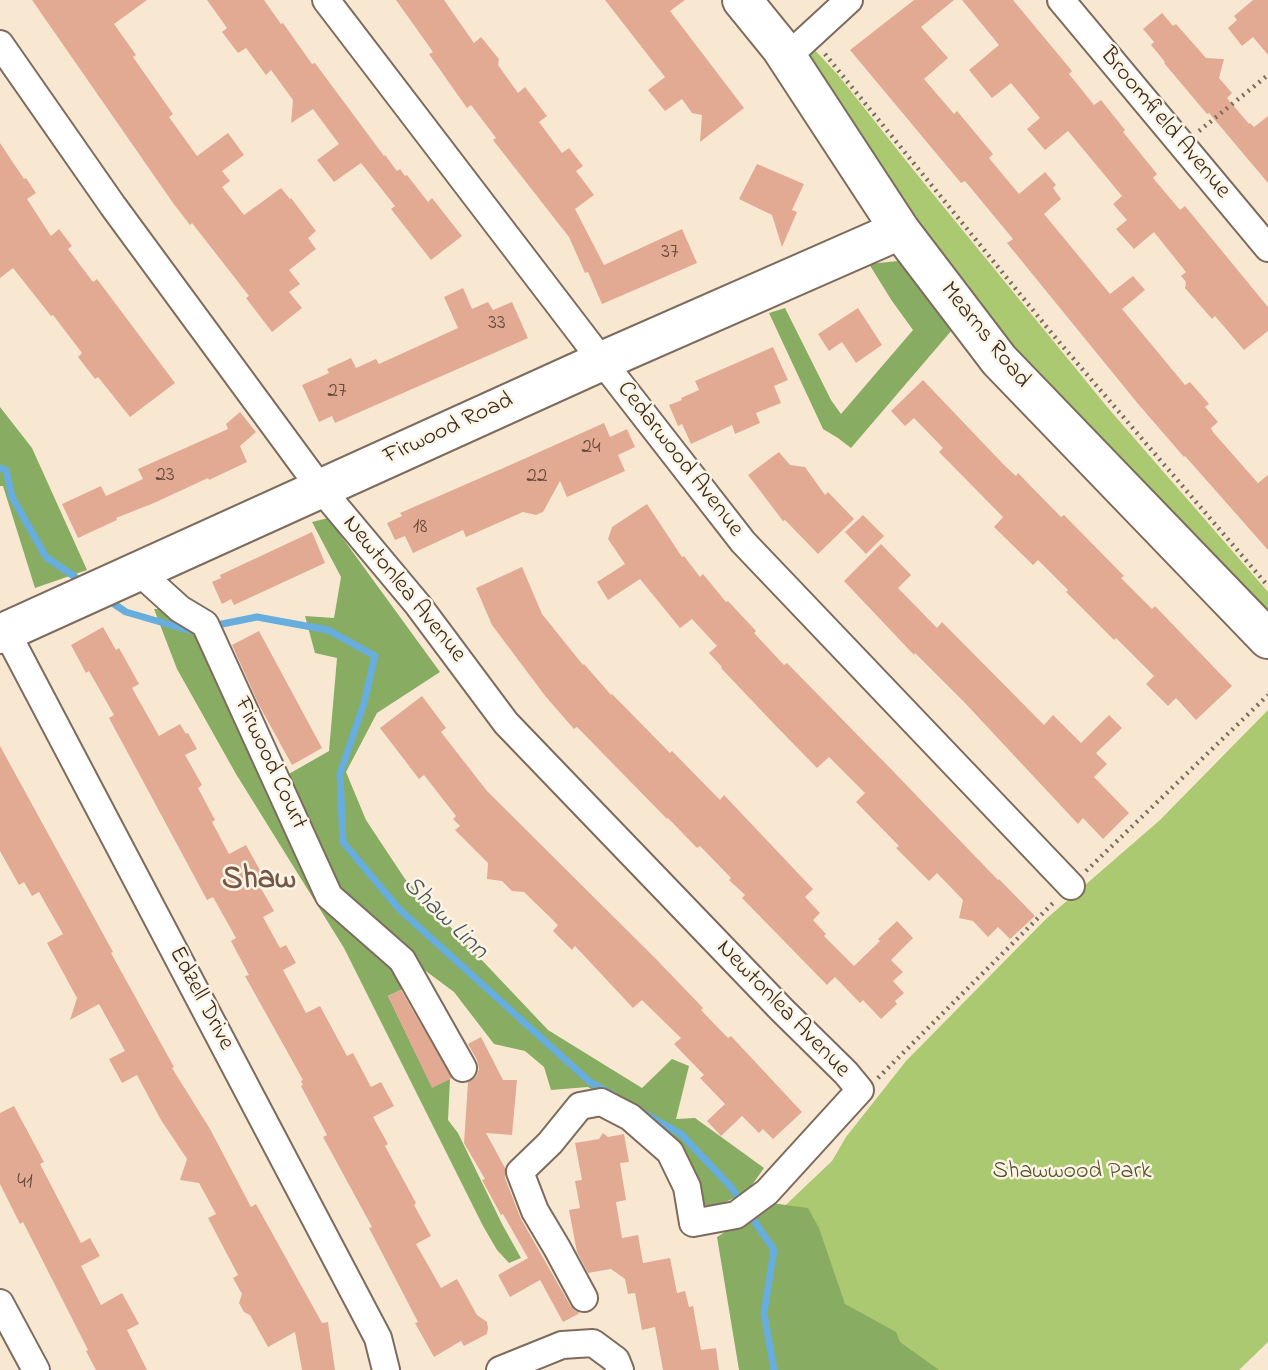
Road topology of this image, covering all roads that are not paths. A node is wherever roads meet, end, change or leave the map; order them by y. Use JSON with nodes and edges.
{"nodes":[{"id":1,"x":326,"y":0,"type":"edge"},
{"id":2,"x":742,"y":0,"type":"edge"},
{"id":3,"x":849,"y":0,"type":"edge"},
{"id":4,"x":1061,"y":0,"type":"edge"},
{"id":5,"x":0,"y":44,"type":"edge"},
{"id":6,"x":799,"y":47,"type":"junction"},
{"id":7,"x":900,"y":230,"type":"junction"},
{"id":8,"x":1268,"y":248,"type":"edge"},
{"id":9,"x":601,"y":361,"type":"junction"},
{"id":10,"x":321,"y":489,"type":"junction"},
{"id":11,"x":138,"y":571,"type":"junction"},
{"id":12,"x":3,"y":633,"type":"edge"},
{"id":13,"x":1268,"y":639,"type":"edge"},
{"id":14,"x":1070,"y":886,"type":"dead end"},
{"id":15,"x":463,"y":1068,"type":"dead end"},
{"id":16,"x":584,"y":1298,"type":"dead end"},
{"id":17,"x":0,"y":1303,"type":"edge"},
{"id":18,"x":36,"y":1370,"type":"edge"},
{"id":19,"x":386,"y":1370,"type":"edge"},
{"id":20,"x":500,"y":1370,"type":"edge"},
{"id":21,"x":620,"y":1370,"type":"edge"}],
"edges":[{"from":1,"to":9,"type":"street","name":"Cedarwood Avenue"},
{"from":2,"to":6,"type":"street","name":"Mearns Road"},
{"from":3,"to":6,"type":"street"},
{"from":4,"to":8,"type":"street","name":"Broomfield Avenue"},
{"from":5,"to":10,"type":"street","name":"Newtonlea Avenue"},
{"from":6,"to":7,"type":"street","name":"Mearns Road"},
{"from":7,"to":9,"type":"street","name":"Firwood Road"},
{"from":7,"to":13,"type":"street","name":"Mearns Road"},
{"from":9,"to":10,"type":"street","name":"Firwood Road"},
{"from":9,"to":14,"type":"street","name":"Cedarwood Avenue"},
{"from":10,"to":11,"type":"street","name":"Firwood Road"},
{"from":10,"to":16,"type":"street","name":"Newtonlea Avenue"},
{"from":11,"to":12,"type":"street","name":"Firwood Road"},
{"from":11,"to":15,"type":"street","name":"Firwood Court"},
{"from":12,"to":19,"type":"street","name":"Edzell Drive"},
{"from":17,"to":18,"type":"street"},
{"from":20,"to":21,"type":"street"}]}
